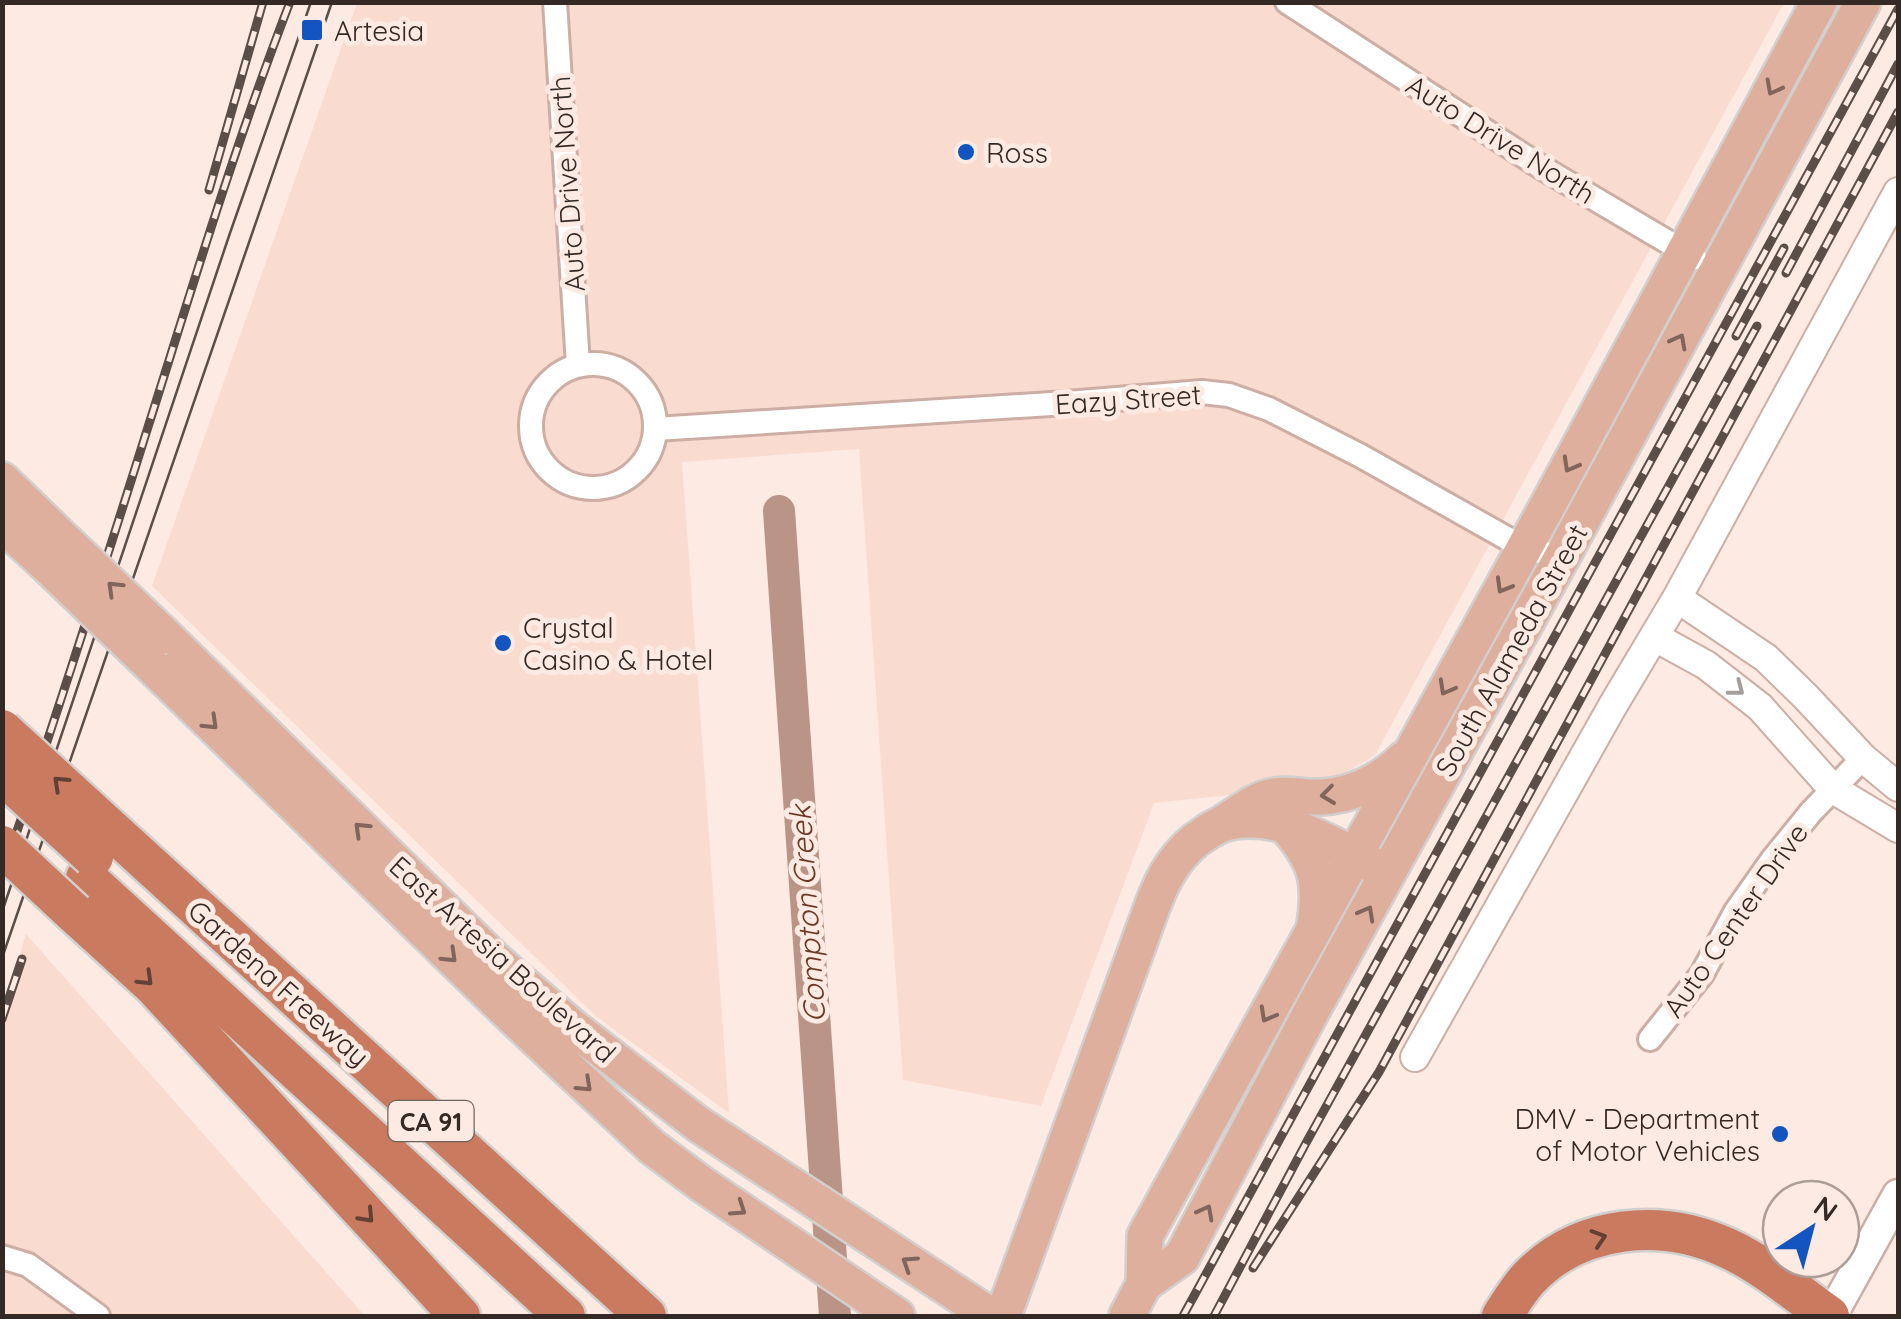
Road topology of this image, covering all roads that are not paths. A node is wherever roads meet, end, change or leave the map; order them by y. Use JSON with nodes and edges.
{"nodes":[{"id":1,"x":555,"y":2,"type":"edge"},
{"id":2,"x":1287,"y":2,"type":"edge"},
{"id":3,"x":1820,"y":2,"type":"edge"},
{"id":4,"x":1863,"y":2,"type":"edge"},
{"id":5,"x":1898,"y":192,"type":"edge"},
{"id":6,"x":1686,"y":252,"type":"junction"},
{"id":7,"x":1716,"y":272,"type":"junction"},
{"id":8,"x":578,"y":365,"type":"junction"},
{"id":9,"x":655,"y":429,"type":"junction"},
{"id":10,"x":2,"y":480,"type":"edge"},
{"id":11,"x":2,"y":524,"type":"edge"},
{"id":12,"x":1524,"y":548,"type":"junction"},
{"id":13,"x":56,"y":554,"type":"junction"},
{"id":14,"x":1562,"y":557,"type":"junction"},
{"id":15,"x":1677,"y":598,"type":"junction"},
{"id":16,"x":1655,"y":636,"type":"junction"},
{"id":17,"x":2,"y":730,"type":"edge"},
{"id":18,"x":1412,"y":752,"type":"junction"},
{"id":19,"x":1863,"y":758,"type":"junction"},
{"id":20,"x":2,"y":774,"type":"edge"},
{"id":21,"x":1898,"y":787,"type":"edge"},
{"id":22,"x":1833,"y":789,"type":"junction"},
{"id":23,"x":2,"y":804,"type":"edge"},
{"id":24,"x":1224,"y":823,"type":"junction"},
{"id":25,"x":1286,"y":826,"type":"junction"},
{"id":26,"x":1898,"y":828,"type":"edge"},
{"id":27,"x":2,"y":846,"type":"edge"},
{"id":28,"x":1355,"y":856,"type":"junction"},
{"id":29,"x":92,"y":871,"type":"junction"},
{"id":30,"x":1389,"y":873,"type":"junction"},
{"id":31,"x":216,"y":926,"type":"junction"},
{"id":32,"x":1314,"y":930,"type":"junction"},
{"id":33,"x":518,"y":1001,"type":"junction"},
{"id":34,"x":1650,"y":1039,"type":"dead end"},
{"id":35,"x":1414,"y":1057,"type":"dead end"},
{"id":36,"x":1898,"y":1195,"type":"edge"},
{"id":37,"x":2,"y":1257,"type":"edge"},
{"id":38,"x":1144,"y":1284,"type":"junction"},
{"id":39,"x":1001,"y":1311,"type":"edge"},
{"id":40,"x":98,"y":1316,"type":"edge"},
{"id":41,"x":460,"y":1316,"type":"edge"},
{"id":42,"x":565,"y":1316,"type":"edge"},
{"id":43,"x":614,"y":1316,"type":"edge"},
{"id":44,"x":646,"y":1316,"type":"edge"},
{"id":45,"x":897,"y":1316,"type":"edge"},
{"id":46,"x":1127,"y":1316,"type":"edge"},
{"id":47,"x":1502,"y":1316,"type":"edge"},
{"id":48,"x":1830,"y":1316,"type":"edge"}],
"edges":[{"from":1,"to":8,"type":"street","name":"Auto Drive North"},
{"from":2,"to":6,"type":"street","name":"Auto Drive North"},
{"from":3,"to":6,"type":"main road","name":"South Alameda Street","one_way":true},
{"from":4,"to":7,"type":"main road","name":"South Alameda Street"},
{"from":5,"to":15,"type":"street"},
{"from":6,"to":7,"type":"street","name":"Auto Drive North"},
{"from":6,"to":12,"type":"main road","name":"South Alameda Street","one_way":true},
{"from":14,"to":7,"type":"main road","name":"South Alameda Street","one_way":true},
{"from":8,"to":9,"type":"street"},
{"from":8,"to":9,"type":"street"},
{"from":9,"to":12,"type":"street","name":"Eazy Street"},
{"from":10,"to":13,"type":"main road"},
{"from":11,"to":13,"type":"main road"},
{"from":12,"to":14,"type":"street","name":"Eazy Street"},
{"from":12,"to":18,"type":"main road","name":"South Alameda Street","one_way":true},
{"from":13,"to":33,"type":"main road","name":"East Artesia Boulevard","bridge":true},
{"from":14,"to":30,"type":"main road","name":"South Alameda Street"},
{"from":15,"to":16,"type":"street"},
{"from":15,"to":19,"type":"street"},
{"from":16,"to":22,"type":"street","one_way":true},
{"from":16,"to":35,"type":"street"},
{"from":29,"to":17,"type":"highway","name":"Gardena Freeway","number":"CA 91","one_way":true,"bridge":true},
{"from":18,"to":24,"type":"main road","one_way":true},
{"from":18,"to":28,"type":"main road","name":"South Alameda Street"},
{"from":19,"to":21,"type":"street"},
{"from":19,"to":22,"type":"street","name":"Auto Center Drive"},
{"from":20,"to":29,"type":"highway","bridge":true},
{"from":22,"to":26,"type":"street"},
{"from":22,"to":34,"type":"street","name":"Auto Center Drive"},
{"from":23,"to":29,"type":"highway","name":"Gardena Freeway","number":"CA 91"},
{"from":24,"to":25,"type":"main road"},
{"from":24,"to":39,"type":"main road"},
{"from":25,"to":28,"type":"main road"},
{"from":25,"to":32,"type":"main road"},
{"from":27,"to":29,"type":"highway","bridge":true},
{"from":28,"to":30,"type":"main road"},
{"from":28,"to":32,"type":"main road","name":"South Alameda Street"},
{"from":29,"to":31,"type":"highway","name":"Gardena Freeway","number":"CA 91"},
{"from":29,"to":41,"type":"highway","one_way":true},
{"from":29,"to":42,"type":"highway"},
{"from":38,"to":30,"type":"main road","name":"South Alameda Street","one_way":true},
{"from":31,"to":43,"type":"highway"},
{"from":31,"to":44,"type":"highway","name":"Gardena Freeway","number":"CA 91"},
{"from":32,"to":38,"type":"main road","name":"South Alameda Street","one_way":true},
{"from":39,"to":33,"type":"main road","name":"East Artesia Boulevard","one_way":true},
{"from":33,"to":45,"type":"main road","name":"East Artesia Boulevard","one_way":true},
{"from":36,"to":48,"type":"main road"},
{"from":37,"to":40,"type":"street"},
{"from":38,"to":46,"type":"main road","name":"South Alameda Street"},
{"from":47,"to":48,"type":"highway","one_way":true}]}
